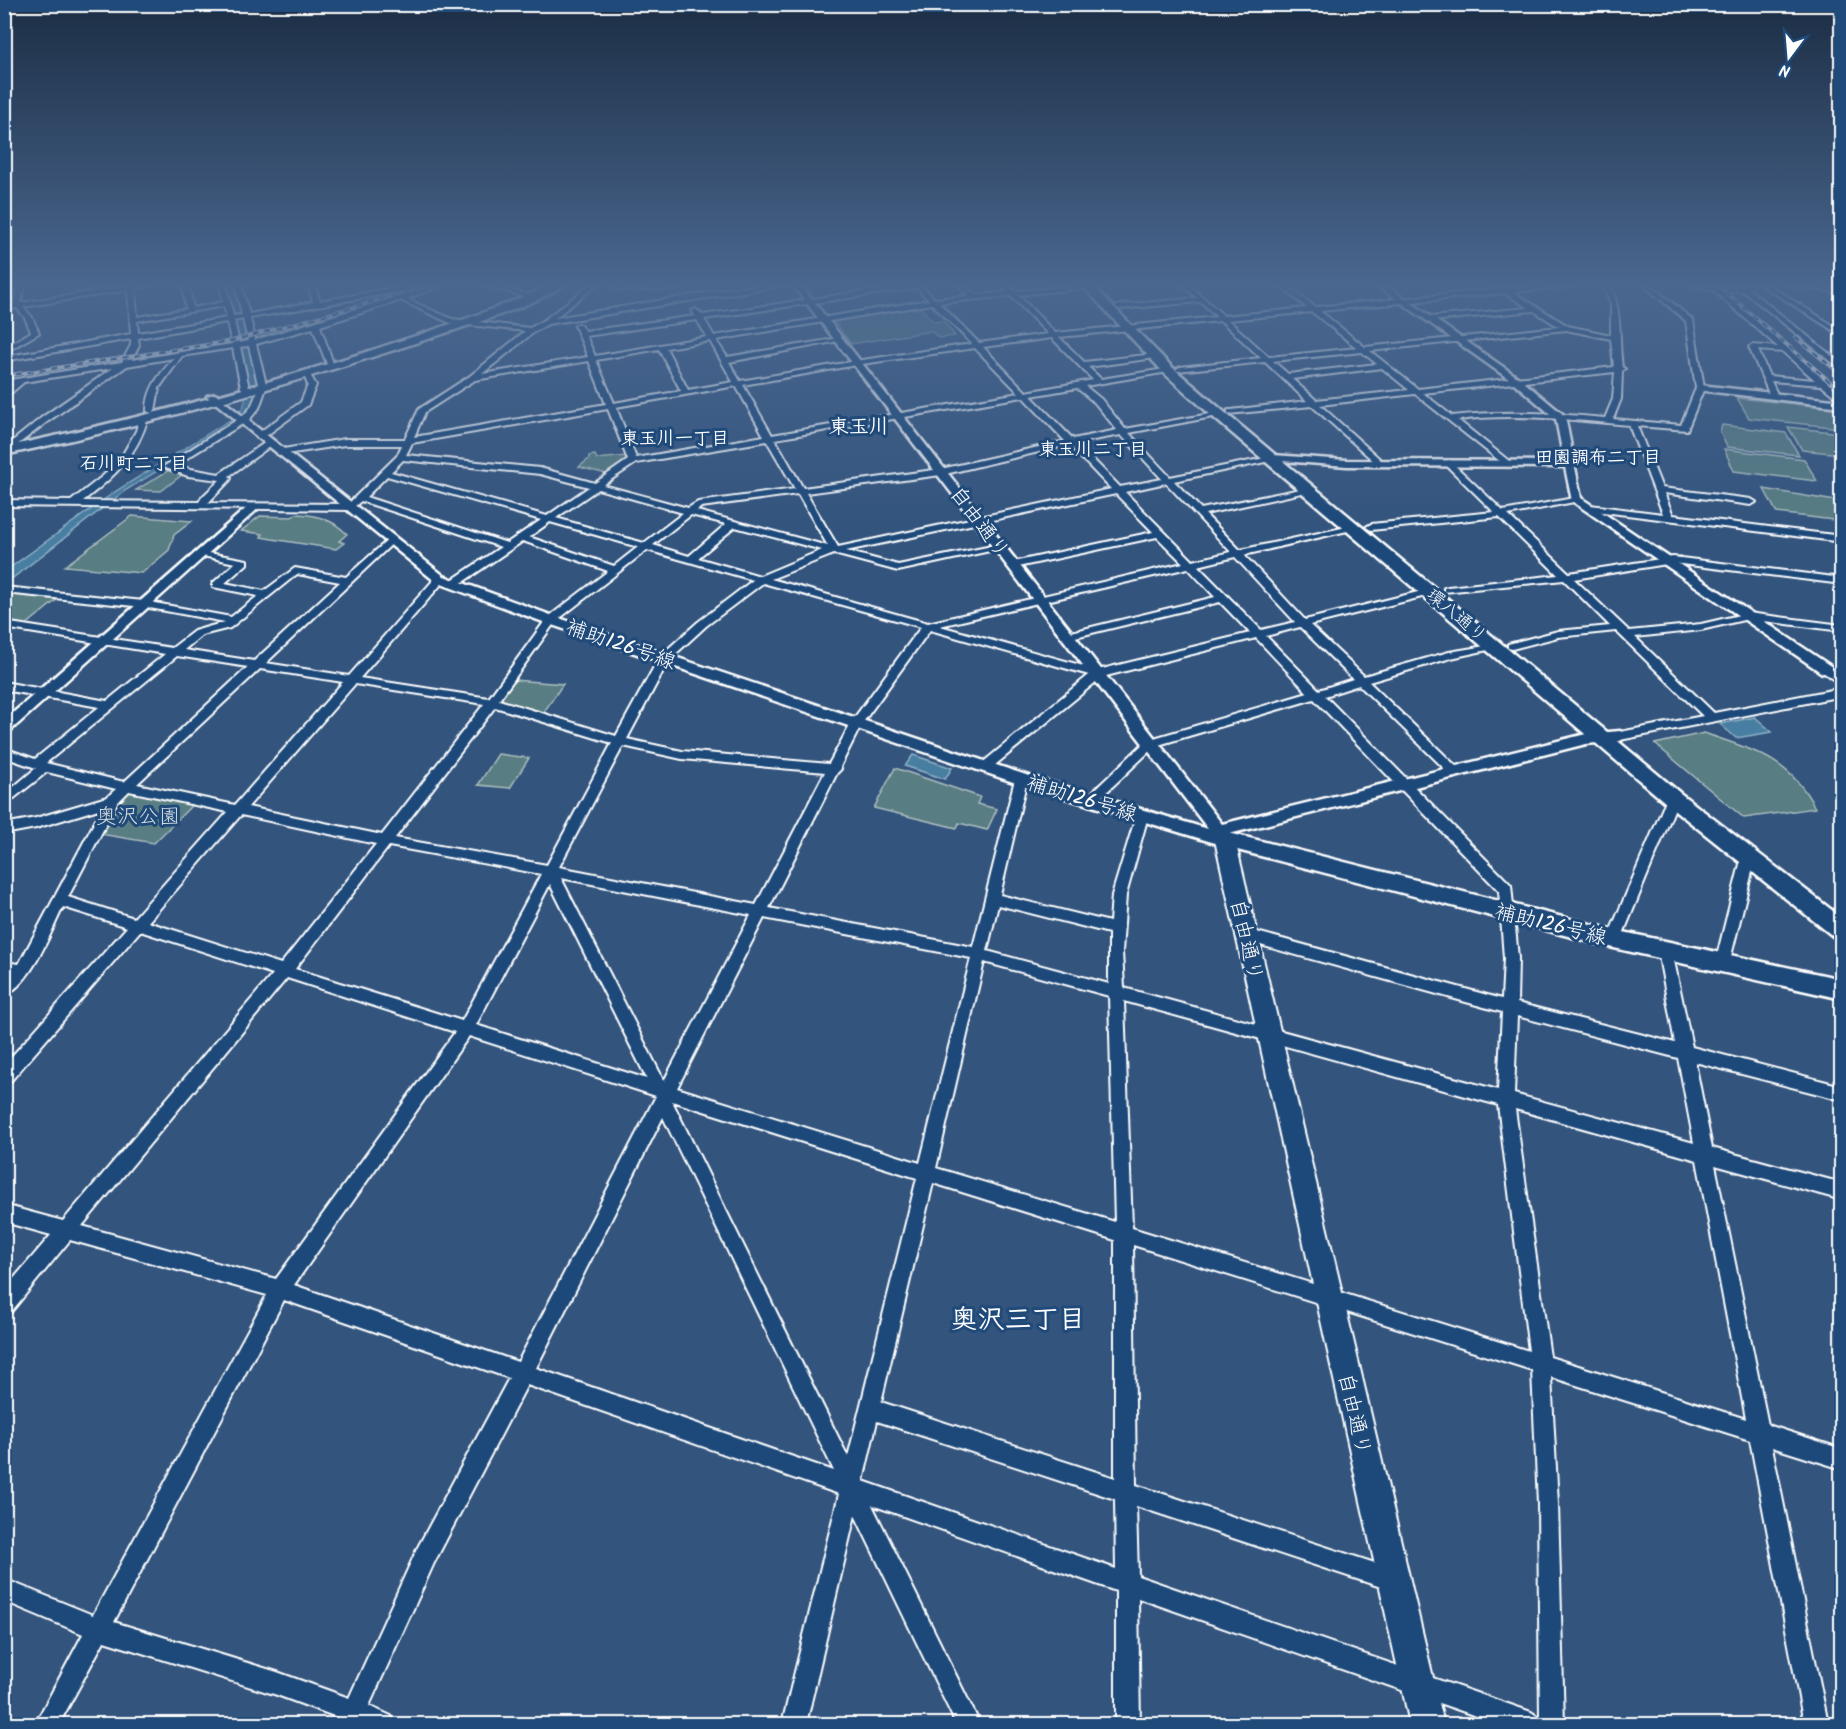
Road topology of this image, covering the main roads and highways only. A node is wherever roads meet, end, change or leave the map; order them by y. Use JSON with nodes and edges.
{"nodes":[{"id":1,"x":329,"y":365,"type":"edge"},
{"id":2,"x":336,"y":365,"type":"edge"},
{"id":3,"x":1168,"y":365,"type":"edge"},
{"id":4,"x":1170,"y":365,"type":"edge"},
{"id":5,"x":1174,"y":369,"type":"junction"},
{"id":6,"x":253,"y":388,"type":"junction"},
{"id":7,"x":1225,"y":413,"type":"junction"},
{"id":8,"x":6,"y":449,"type":"edge"},
{"id":9,"x":1222,"y":836,"type":"joint"},
{"id":10,"x":1842,"y":916,"type":"edge"},
{"id":11,"x":1842,"y":931,"type":"edge"},
{"id":12,"x":1842,"y":989,"type":"edge"},
{"id":13,"x":1427,"y":1725,"type":"edge"}],
"edges":[{"from":1,"to":6,"type":"main road"},
{"from":2,"to":6,"type":"main road"},
{"from":3,"to":5,"type":"main road","name":"環八通り"},
{"from":4,"to":5,"type":"main road","name":"環八通り"},
{"from":5,"to":7,"type":"main road","name":"環八通り"},
{"from":6,"to":8,"type":"main road"},
{"from":7,"to":10,"type":"main road","name":"環八通り"},
{"from":7,"to":11,"type":"main road","name":"環八通り"},
{"from":9,"to":12,"type":"main road","name":"補助126号線"},
{"from":9,"to":13,"type":"main road","name":"自由通り"}]}
